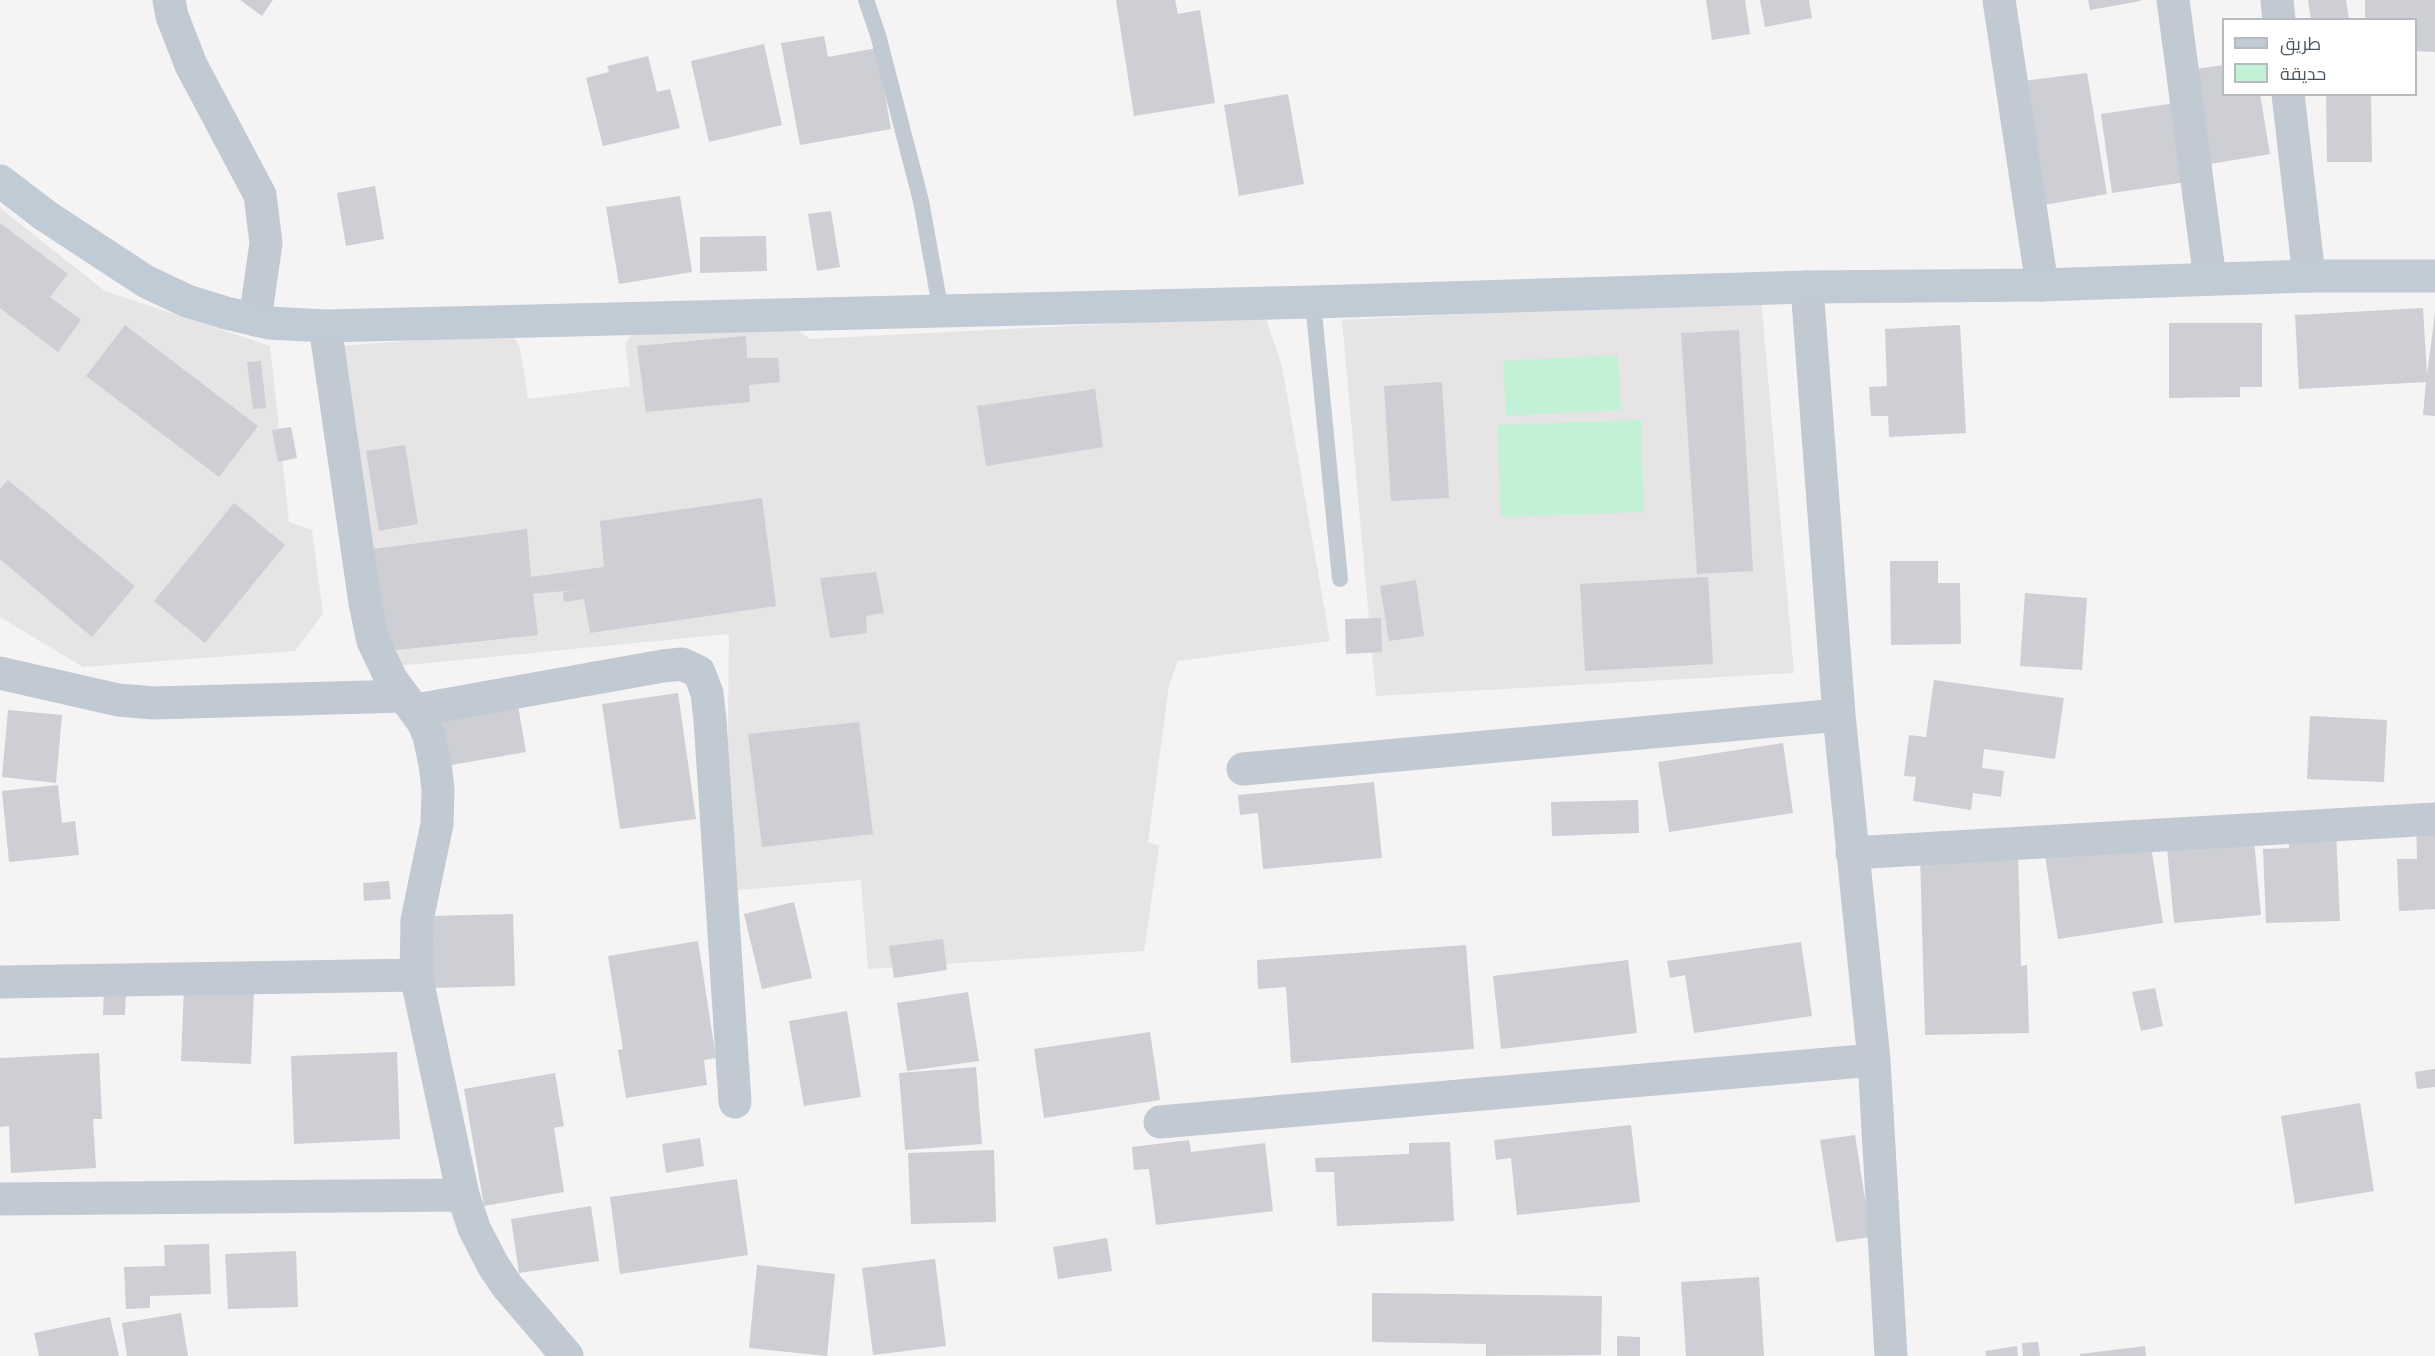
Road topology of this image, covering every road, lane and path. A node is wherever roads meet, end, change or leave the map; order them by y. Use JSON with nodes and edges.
{"nodes":[{"id":1,"x":169,"y":0,"type":"edge"},
{"id":2,"x":866,"y":0,"type":"edge"},
{"id":3,"x":1999,"y":0,"type":"edge"},
{"id":4,"x":2173,"y":0,"type":"edge"},
{"id":5,"x":2277,"y":0,"type":"edge"},
{"id":6,"x":2279,"y":18,"type":"edge"},
{"id":7,"x":2288,"y":96,"type":"edge"},
{"id":8,"x":0,"y":180,"type":"edge"},
{"id":9,"x":2309,"y":276,"type":"junction"},
{"id":10,"x":2435,"y":276,"type":"edge"},
{"id":11,"x":2210,"y":279,"type":"junction"},
{"id":12,"x":2042,"y":285,"type":"junction"},
{"id":13,"x":1808,"y":287,"type":"junction"},
{"id":14,"x":1313,"y":302,"type":"junction"},
{"id":15,"x":941,"y":312,"type":"junction"},
{"id":16,"x":255,"y":320,"type":"junction"},
{"id":17,"x":325,"y":326,"type":"junction"},
{"id":18,"x":1340,"y":579,"type":"dead end"},
{"id":19,"x":0,"y":673,"type":"edge"},
{"id":20,"x":409,"y":703,"type":"junction"},
{"id":21,"x":1839,"y":715,"type":"junction"},
{"id":22,"x":1243,"y":769,"type":"dead end"},
{"id":23,"x":2435,"y":819,"type":"edge"},
{"id":24,"x":1852,"y":853,"type":"junction"},
{"id":25,"x":416,"y":975,"type":"junction"},
{"id":26,"x":0,"y":982,"type":"edge"},
{"id":27,"x":1874,"y":1060,"type":"junction"},
{"id":28,"x":735,"y":1102,"type":"dead end"},
{"id":29,"x":1160,"y":1122,"type":"dead end"},
{"id":30,"x":463,"y":1195,"type":"junction"},
{"id":31,"x":0,"y":1199,"type":"edge"},
{"id":32,"x":567,"y":1356,"type":"edge"},
{"id":33,"x":1891,"y":1356,"type":"edge"}],
"edges":[{"from":1,"to":16,"type":"street"},
{"from":2,"to":15,"type":"lane"},
{"from":3,"to":12,"type":"street"},
{"from":4,"to":11,"type":"street"},
{"from":5,"to":6,"type":"street"},
{"from":7,"to":9,"type":"street"},
{"from":8,"to":16,"type":"main road"},
{"from":9,"to":10,"type":"main road"},
{"from":9,"to":11,"type":"main road"},
{"from":11,"to":12,"type":"main road"},
{"from":12,"to":13,"type":"main road"},
{"from":13,"to":14,"type":"main road"},
{"from":13,"to":21,"type":"street"},
{"from":14,"to":15,"type":"main road"},
{"from":14,"to":18,"type":"lane"},
{"from":15,"to":17,"type":"main road"},
{"from":16,"to":17,"type":"main road"},
{"from":17,"to":20,"type":"street"},
{"from":19,"to":20,"type":"street"},
{"from":20,"to":25,"type":"street"},
{"from":20,"to":28,"type":"street"},
{"from":21,"to":22,"type":"street"},
{"from":21,"to":24,"type":"street"},
{"from":23,"to":24,"type":"street"},
{"from":24,"to":27,"type":"street"},
{"from":25,"to":26,"type":"street"},
{"from":25,"to":30,"type":"street"},
{"from":27,"to":29,"type":"street"},
{"from":27,"to":33,"type":"street"},
{"from":30,"to":31,"type":"street"},
{"from":30,"to":32,"type":"street"}]}
